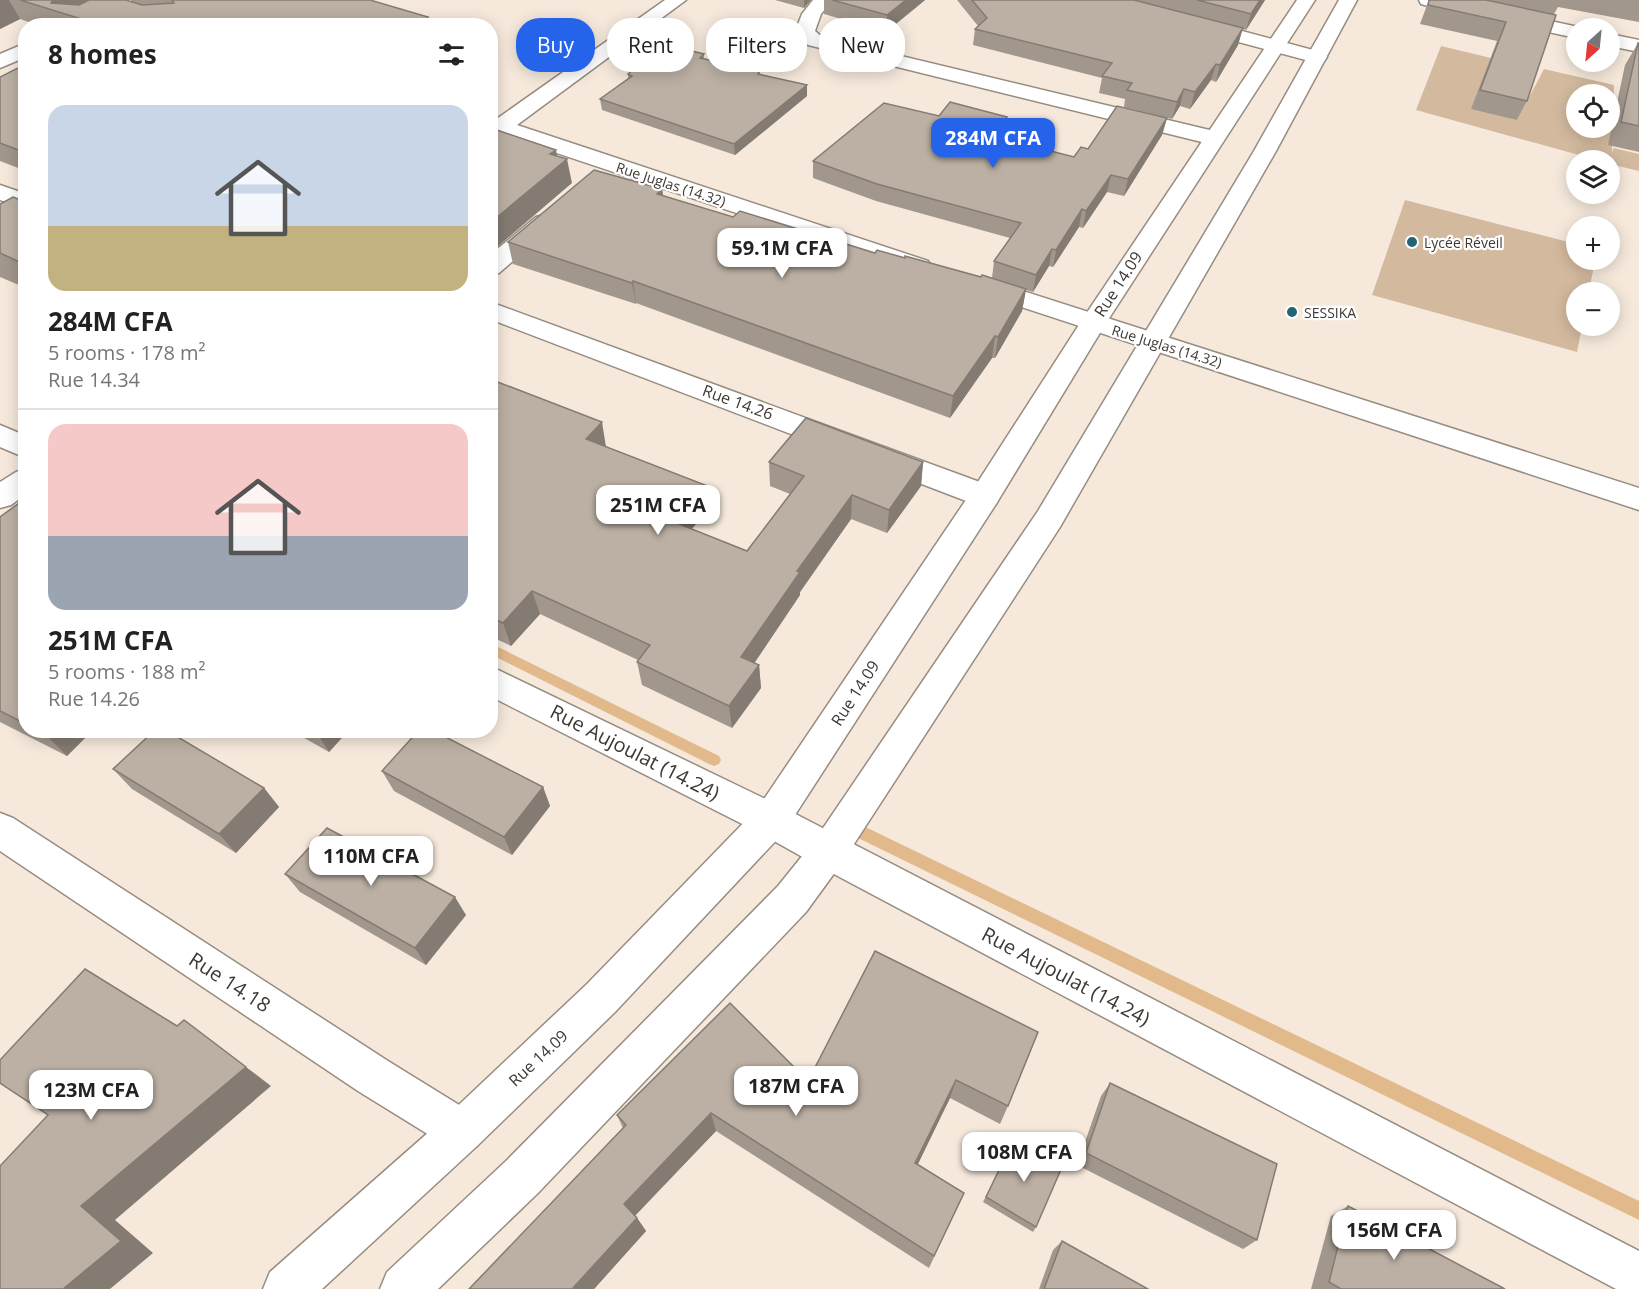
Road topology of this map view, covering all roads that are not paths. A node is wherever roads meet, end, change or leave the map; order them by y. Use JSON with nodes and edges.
{"nodes":[{"id":1,"x":677,"y":0,"type":"edge"},
{"id":2,"x":824,"y":0,"type":"edge"},
{"id":3,"x":1306,"y":0,"type":"edge"},
{"id":4,"x":1348,"y":0,"type":"edge"},
{"id":5,"x":1428,"y":0,"type":"edge"},
{"id":6,"x":1180,"y":20,"type":"edge"},
{"id":7,"x":1566,"y":30,"type":"edge"},
{"id":8,"x":1620,"y":41,"type":"edge"},
{"id":9,"x":1639,"y":44,"type":"edge"},
{"id":10,"x":1275,"y":48,"type":"junction"},
{"id":11,"x":18,"y":54,"type":"edge"},
{"id":12,"x":1317,"y":57,"type":"junction"},
{"id":13,"x":0,"y":62,"type":"edge"},
{"id":14,"x":498,"y":125,"type":"edge"},
{"id":15,"x":498,"y":130,"type":"edge"},
{"id":16,"x":1214,"y":138,"type":"junction"},
{"id":17,"x":0,"y":192,"type":"edge"},
{"id":18,"x":18,"y":199,"type":"edge"},
{"id":19,"x":559,"y":209,"type":"edge"},
{"id":20,"x":498,"y":261,"type":"edge"},
{"id":21,"x":498,"y":313,"type":"edge"},
{"id":22,"x":1093,"y":323,"type":"junction"},
{"id":23,"x":1152,"y":340,"type":"junction"},
{"id":24,"x":0,"y":435,"type":"edge"},
{"id":25,"x":18,"y":444,"type":"edge"},
{"id":26,"x":18,"y":485,"type":"edge"},
{"id":27,"x":985,"y":496,"type":"junction"},
{"id":28,"x":0,"y":497,"type":"edge"},
{"id":29,"x":1639,"y":499,"type":"edge"},
{"id":30,"x":498,"y":684,"type":"edge"},
{"id":31,"x":771,"y":820,"type":"junction"},
{"id":32,"x":0,"y":830,"type":"edge"},
{"id":33,"x":828,"y":852,"type":"junction"},
{"id":34,"x":462,"y":1131,"type":"junction"},
{"id":35,"x":1639,"y":1276,"type":"edge"},
{"id":36,"x":287,"y":1289,"type":"edge"},
{"id":37,"x":404,"y":1289,"type":"edge"}],
"edges":[{"from":1,"to":14,"type":"street"},
{"from":2,"to":16,"type":"street"},
{"from":3,"to":10,"type":"street","name":"Rue 14.09"},
{"from":4,"to":12,"type":"street"},
{"from":5,"to":7,"type":"street"},
{"from":6,"to":10,"type":"street"},
{"from":8,"to":9,"type":"street"},
{"from":10,"to":12,"type":"street"},
{"from":10,"to":16,"type":"street","name":"Rue 14.09"},
{"from":11,"to":13,"type":"street"},
{"from":12,"to":23,"type":"street"},
{"from":15,"to":22,"type":"street","name":"Rue Juglas (14.32)"},
{"from":16,"to":22,"type":"street","name":"Rue 14.09"},
{"from":17,"to":18,"type":"street"},
{"from":19,"to":20,"type":"street"},
{"from":21,"to":27,"type":"street","name":"Rue 14.26"},
{"from":22,"to":23,"type":"street","name":"Rue Juglas (14.32)"},
{"from":22,"to":27,"type":"street","name":"Rue 14.09"},
{"from":23,"to":29,"type":"street","name":"Rue Juglas (14.32)"},
{"from":23,"to":33,"type":"street"},
{"from":24,"to":25,"type":"street"},
{"from":26,"to":28,"type":"street"},
{"from":27,"to":31,"type":"street","name":"Rue 14.09"},
{"from":30,"to":31,"type":"street","name":"Rue Aujoulat (14.24)"},
{"from":31,"to":33,"type":"street","name":"Rue Aujoulat (14.24)"},
{"from":31,"to":34,"type":"street","name":"Rue 14.09"},
{"from":32,"to":34,"type":"street","name":"Rue 14.18"},
{"from":33,"to":35,"type":"street","name":"Rue Aujoulat (14.24)"},
{"from":33,"to":37,"type":"street"},
{"from":34,"to":36,"type":"street","name":"Rue 14.09"}]}
